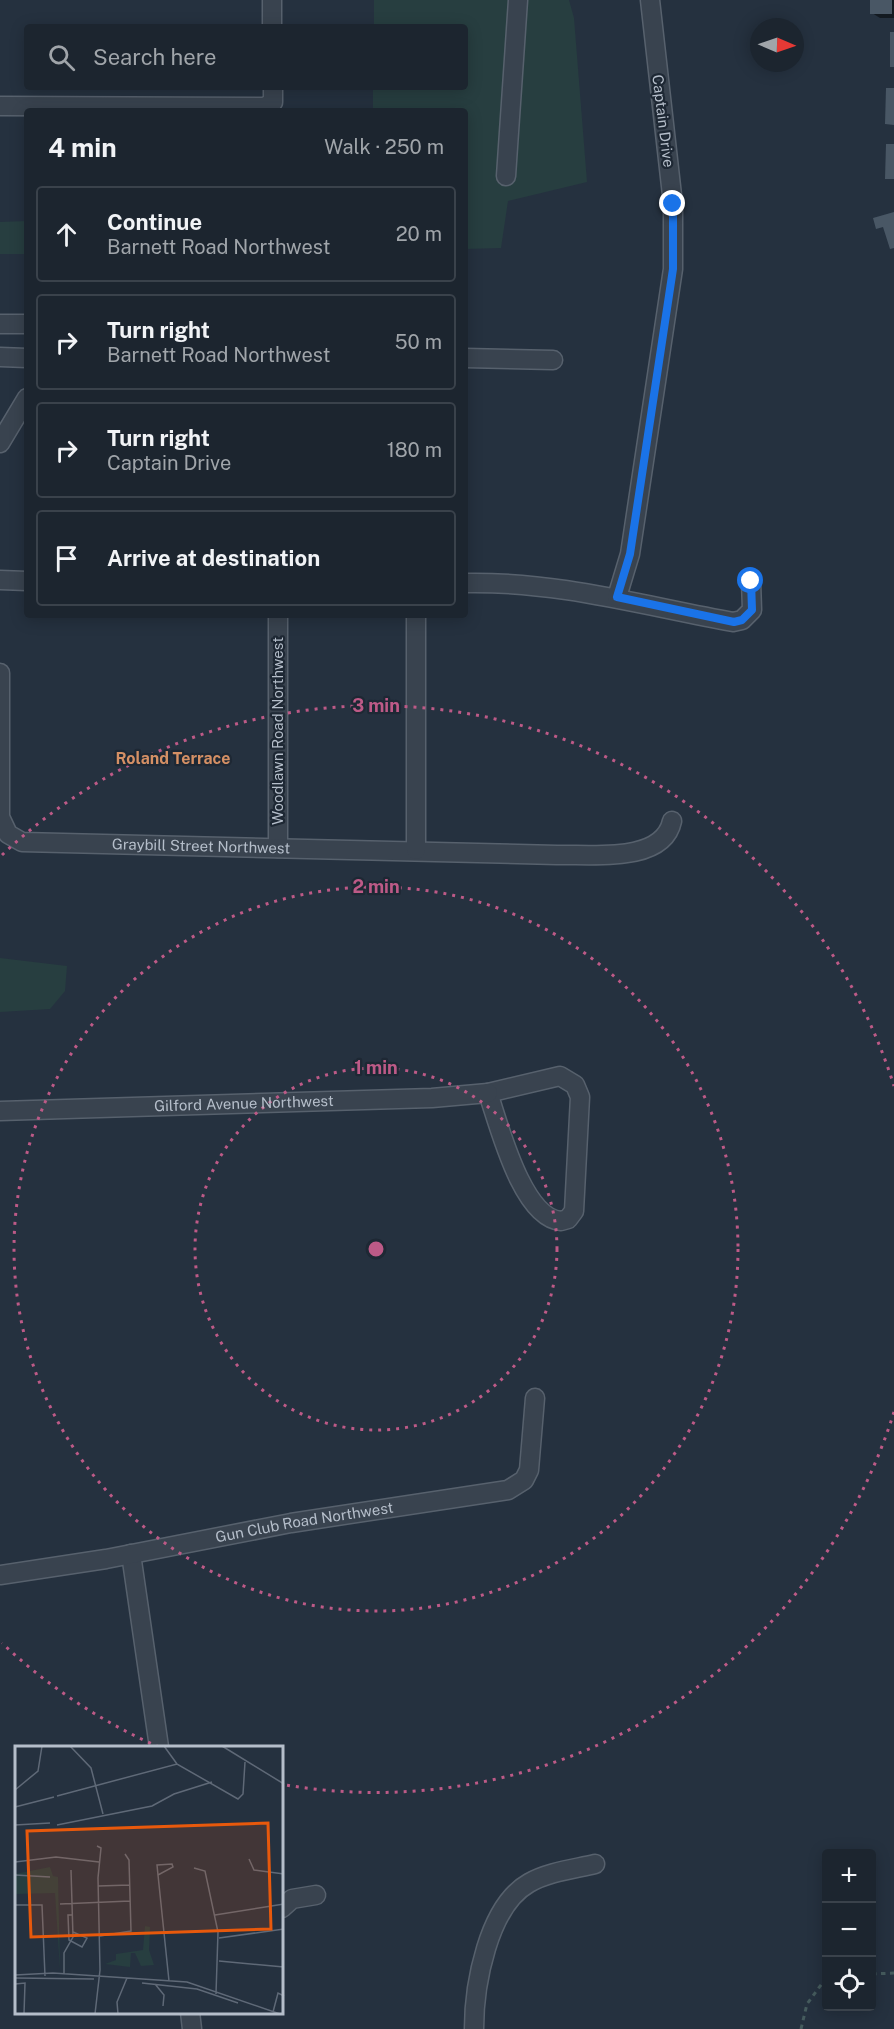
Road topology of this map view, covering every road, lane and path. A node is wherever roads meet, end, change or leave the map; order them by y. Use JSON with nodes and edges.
{"nodes":[{"id":1,"x":272,"y":0,"type":"edge"},
{"id":2,"x":518,"y":0,"type":"edge"},
{"id":3,"x":650,"y":0,"type":"edge"},
{"id":4,"x":272,"y":24,"type":"edge"},
{"id":5,"x":273,"y":90,"type":"edge"},
{"id":6,"x":0,"y":106,"type":"edge"},
{"id":7,"x":506,"y":176,"type":"dead end"},
{"id":8,"x":0,"y":324,"type":"edge"},
{"id":9,"x":24,"y":324,"type":"edge"},
{"id":10,"x":0,"y":357,"type":"edge"},
{"id":11,"x":24,"y":358,"type":"edge"},
{"id":12,"x":468,"y":358,"type":"edge"},
{"id":13,"x":553,"y":360,"type":"dead end"},
{"id":14,"x":24,"y":403,"type":"edge"},
{"id":15,"x":0,"y":443,"type":"edge"},
{"id":16,"x":0,"y":580,"type":"edge"},
{"id":17,"x":24,"y":580,"type":"edge"},
{"id":18,"x":751,"y":581,"type":"dead end"},
{"id":19,"x":468,"y":583,"type":"edge"},
{"id":20,"x":617,"y":597,"type":"junction"},
{"id":21,"x":278,"y":618,"type":"edge"},
{"id":22,"x":416,"y":618,"type":"edge"},
{"id":23,"x":0,"y":673,"type":"edge"},
{"id":24,"x":0,"y":817,"type":"edge"},
{"id":25,"x":672,"y":821,"type":"dead end"},
{"id":26,"x":278,"y":848,"type":"junction"},
{"id":27,"x":416,"y":850,"type":"junction"},
{"id":28,"x":488,"y":1093,"type":"junction"},
{"id":29,"x":0,"y":1111,"type":"edge"},
{"id":30,"x":535,"y":1398,"type":"dead end"},
{"id":31,"x":131,"y":1554,"type":"junction"},
{"id":32,"x":0,"y":1575,"type":"edge"},
{"id":33,"x":159,"y":1746,"type":"edge"},
{"id":34,"x":595,"y":1864,"type":"dead end"},
{"id":35,"x":316,"y":1895,"type":"dead end"},
{"id":36,"x":284,"y":1906,"type":"edge"},
{"id":37,"x":876,"y":1974,"type":"edge"},
{"id":38,"x":894,"y":1974,"type":"edge"},
{"id":39,"x":822,"y":1983,"type":"edge"},
{"id":40,"x":190,"y":2014,"type":"edge"},
{"id":41,"x":192,"y":2029,"type":"edge"},
{"id":42,"x":474,"y":2029,"type":"edge"},
{"id":43,"x":801,"y":2029,"type":"edge"}],
"edges":[{"from":1,"to":4,"type":"street"},
{"from":2,"to":7,"type":"street"},
{"from":3,"to":20,"type":"street","name":"Captain Drive"},
{"from":5,"to":6,"type":"street"},
{"from":8,"to":9,"type":"street"},
{"from":10,"to":11,"type":"street"},
{"from":12,"to":13,"type":"street"},
{"from":14,"to":15,"type":"street"},
{"from":16,"to":17,"type":"street"},
{"from":18,"to":20,"type":"street"},
{"from":19,"to":20,"type":"street"},
{"from":21,"to":26,"type":"street","name":"Woodlawn Road Northwest"},
{"from":22,"to":27,"type":"street"},
{"from":23,"to":24,"type":"street"},
{"from":24,"to":26,"type":"street","name":"Graybill Street Northwest"},
{"from":25,"to":27,"type":"street","name":"Graybill Street Northwest"},
{"from":26,"to":27,"type":"street","name":"Graybill Street Northwest"},
{"from":28,"to":28,"type":"street","name":"Gilford Avenue Northwest"},
{"from":28,"to":29,"type":"street","name":"Gilford Avenue Northwest"},
{"from":30,"to":31,"type":"street","name":"Gun Club Road Northwest"},
{"from":31,"to":32,"type":"street","name":"Gun Club Road Northwest"},
{"from":31,"to":33,"type":"street"},
{"from":34,"to":42,"type":"street"},
{"from":35,"to":36,"type":"street"},
{"from":37,"to":38,"type":"path"},
{"from":39,"to":43,"type":"path"},
{"from":40,"to":41,"type":"street"}]}
